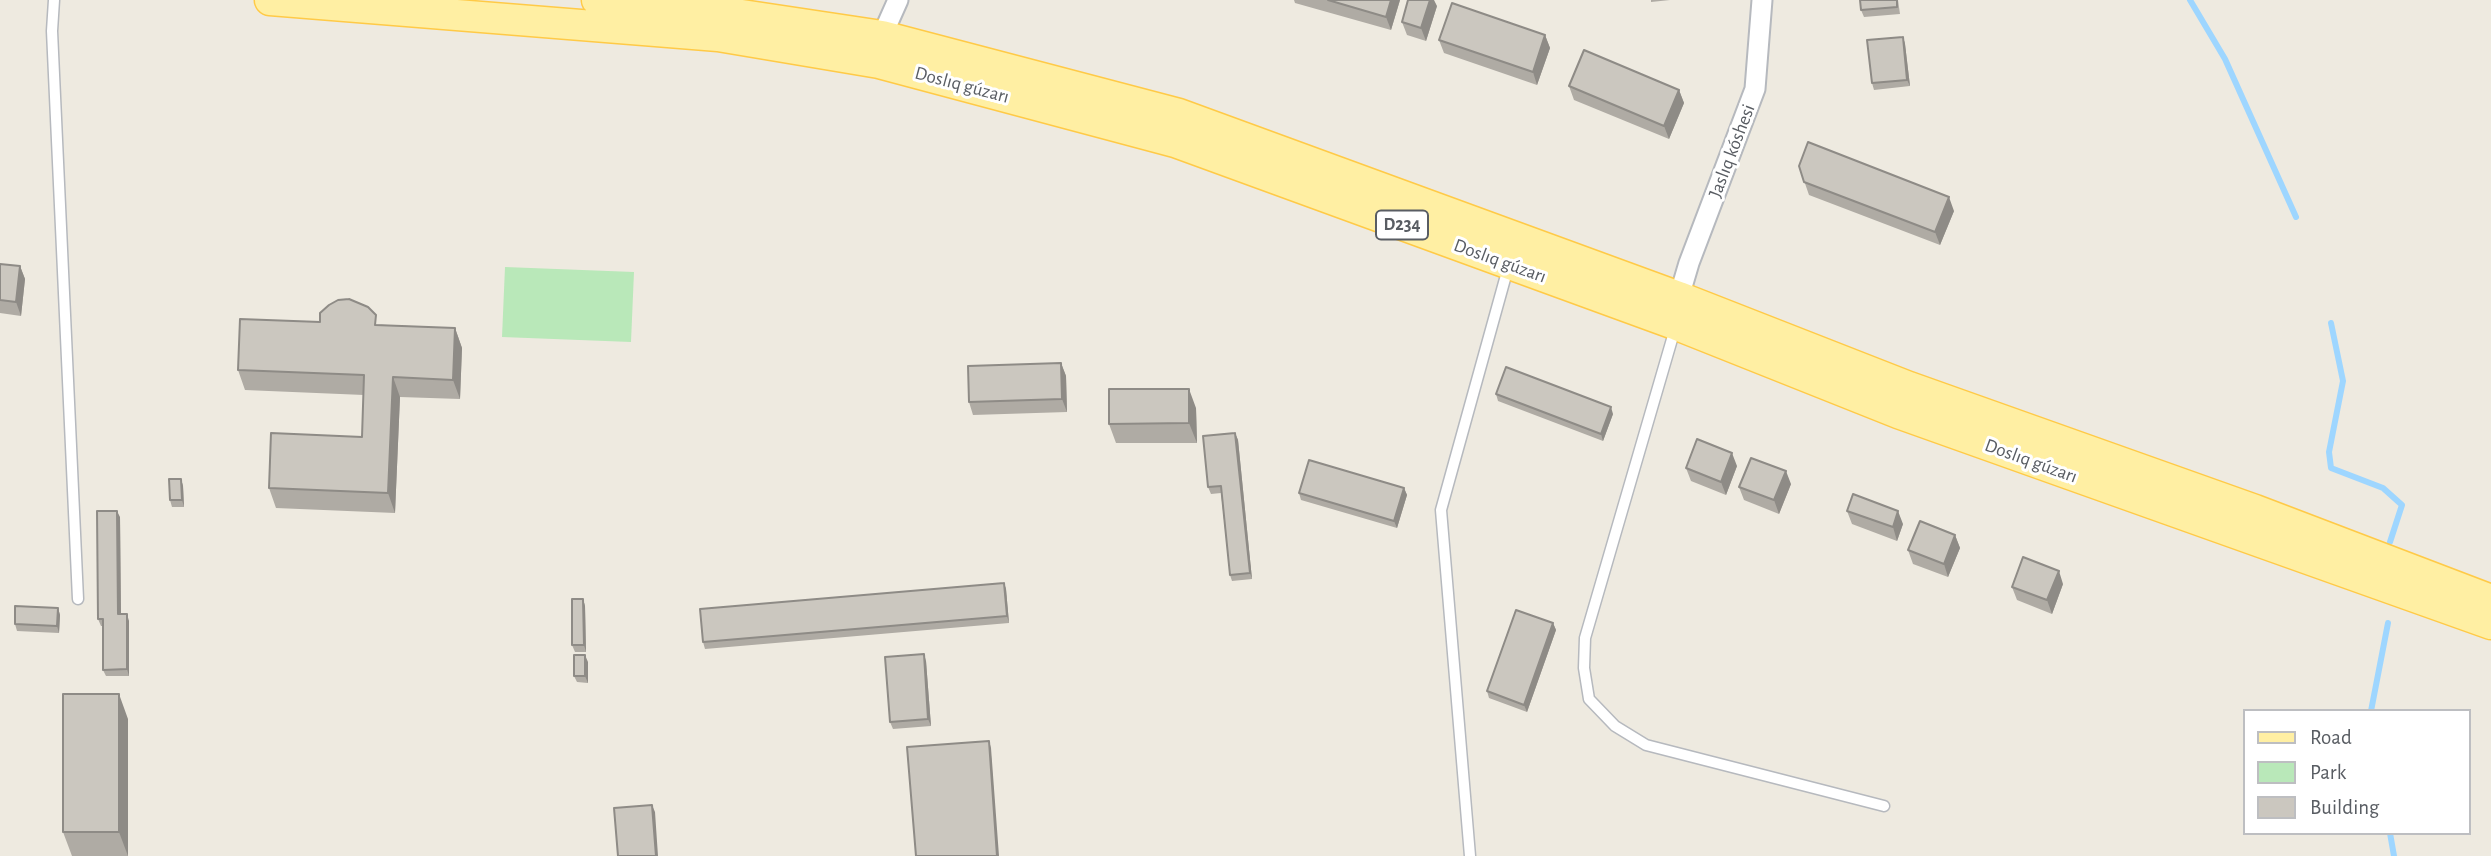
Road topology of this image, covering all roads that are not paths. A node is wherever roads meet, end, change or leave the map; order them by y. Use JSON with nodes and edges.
{"nodes":[{"id":1,"x":54,"y":0,"type":"edge"},
{"id":2,"x":270,"y":0,"type":"edge"},
{"id":3,"x":597,"y":0,"type":"edge"},
{"id":4,"x":898,"y":0,"type":"edge"},
{"id":5,"x":1762,"y":0,"type":"edge"},
{"id":6,"x":882,"y":36,"type":"junction"},
{"id":7,"x":1509,"y":264,"type":"junction"},
{"id":8,"x":1678,"y":311,"type":"junction"},
{"id":9,"x":1903,"y":400,"type":"junction"},
{"id":10,"x":78,"y":599,"type":"dead end"},
{"id":11,"x":2491,"y":600,"type":"edge"},
{"id":12,"x":2491,"y":624,"type":"edge"},
{"id":13,"x":1884,"y":806,"type":"dead end"},
{"id":14,"x":1470,"y":856,"type":"edge"}],
"edges":[{"from":1,"to":10,"type":"lane"},
{"from":2,"to":7,"type":"main road","name":"Doslıq gúzarı","number":"D234"},
{"from":3,"to":6,"type":"main road","name":"Doslıq gúzarı","number":"D234"},
{"from":4,"to":6,"type":"street"},
{"from":5,"to":8,"type":"street","name":"Jaslıq kóshesi"},
{"from":6,"to":8,"type":"main road","name":"Doslıq gúzarı","number":"D234"},
{"from":7,"to":8,"type":"main road","name":"Doslıq gúzarı","number":"D234"},
{"from":7,"to":14,"type":"lane"},
{"from":8,"to":9,"type":"main road","name":"Doslıq gúzarı","number":"D234"},
{"from":8,"to":13,"type":"lane"},
{"from":9,"to":11,"type":"main road","name":"Doslıq gúzarı","number":"D234"},
{"from":9,"to":12,"type":"main road","name":"Doslıq gúzarı","number":"D234"}]}
